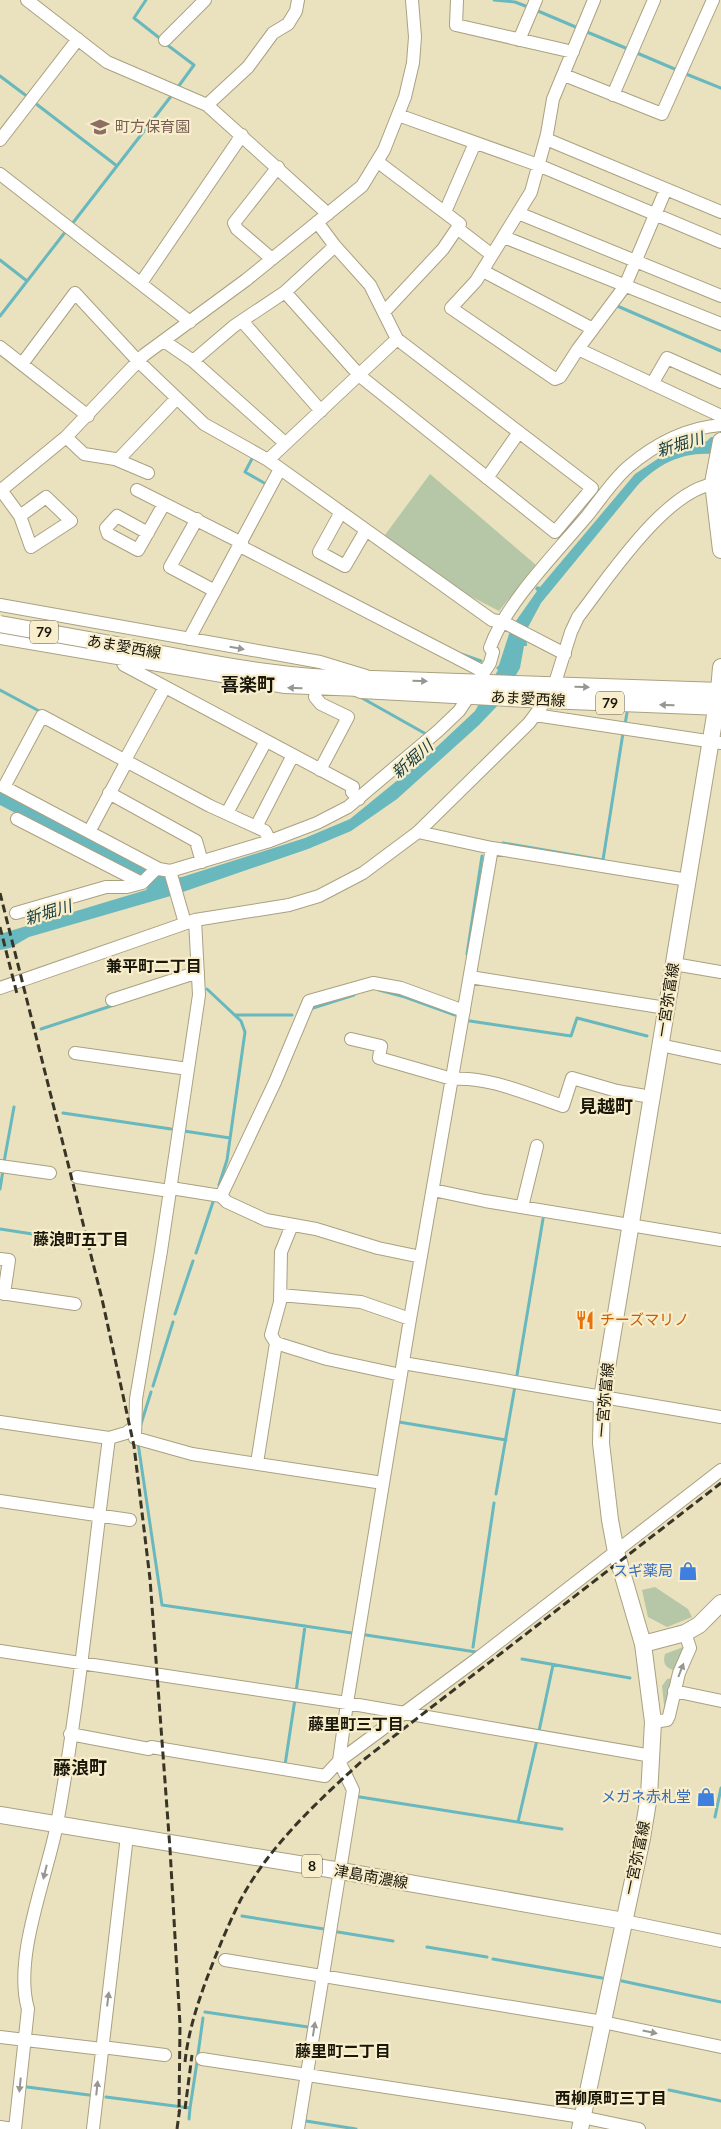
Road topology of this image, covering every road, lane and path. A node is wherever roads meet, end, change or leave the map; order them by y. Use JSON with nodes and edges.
{"nodes":[{"id":1,"x":27,"y":0,"type":"edge"},
{"id":2,"x":206,"y":0,"type":"edge"},
{"id":3,"x":298,"y":0,"type":"edge"},
{"id":4,"x":412,"y":0,"type":"edge"},
{"id":5,"x":457,"y":0,"type":"edge"},
{"id":6,"x":536,"y":0,"type":"edge"},
{"id":7,"x":594,"y":0,"type":"edge"},
{"id":8,"x":654,"y":0,"type":"edge"},
{"id":9,"x":713,"y":0,"type":"edge"},
{"id":10,"x":78,"y":39,"type":"junction"},
{"id":11,"x":165,"y":40,"type":"dead end"},
{"id":12,"x":519,"y":40,"type":"junction"},
{"id":13,"x":573,"y":52,"type":"junction"},
{"id":14,"x":564,"y":75,"type":"junction"},
{"id":15,"x":613,"y":94,"type":"junction"},
{"id":16,"x":208,"y":105,"type":"junction"},
{"id":17,"x":398,"y":115,"type":"junction"},
{"id":18,"x":242,"y":135,"type":"junction"},
{"id":19,"x":546,"y":139,"type":"junction"},
{"id":20,"x":0,"y":140,"type":"edge"},
{"id":21,"x":475,"y":143,"type":"junction"},
{"id":22,"x":378,"y":162,"type":"junction"},
{"id":23,"x":538,"y":165,"type":"junction"},
{"id":24,"x":278,"y":167,"type":"junction"},
{"id":25,"x":0,"y":174,"type":"edge"},
{"id":26,"x":666,"y":189,"type":"junction"},
{"id":27,"x":445,"y":212,"type":"junction"},
{"id":28,"x":721,"y":212,"type":"edge"},
{"id":29,"x":518,"y":214,"type":"junction"},
{"id":30,"x":655,"y":215,"type":"junction"},
{"id":31,"x":323,"y":218,"type":"junction"},
{"id":32,"x":457,"y":228,"type":"junction"},
{"id":33,"x":504,"y":237,"type":"junction"},
{"id":34,"x":721,"y":242,"type":"edge"},
{"id":35,"x":335,"y":246,"type":"junction"},
{"id":36,"x":492,"y":255,"type":"junction"},
{"id":37,"x":272,"y":259,"type":"junction"},
{"id":38,"x":635,"y":262,"type":"junction"},
{"id":39,"x":483,"y":271,"type":"junction"},
{"id":40,"x":141,"y":283,"type":"junction"},
{"id":41,"x":625,"y":286,"type":"junction"},
{"id":42,"x":285,"y":292,"type":"junction"},
{"id":43,"x":721,"y":296,"type":"edge"},
{"id":44,"x":384,"y":312,"type":"junction"},
{"id":45,"x":242,"y":321,"type":"junction"},
{"id":46,"x":190,"y":322,"type":"junction"},
{"id":47,"x":721,"y":324,"type":"edge"},
{"id":48,"x":593,"y":329,"type":"junction"},
{"id":49,"x":397,"y":339,"type":"junction"},
{"id":50,"x":164,"y":341,"type":"junction"},
{"id":51,"x":578,"y":350,"type":"junction"},
{"id":52,"x":2,"y":354,"type":"edge"},
{"id":53,"x":138,"y":361,"type":"junction"},
{"id":54,"x":193,"y":361,"type":"junction"},
{"id":55,"x":22,"y":364,"type":"junction"},
{"id":56,"x":360,"y":376,"type":"junction"},
{"id":57,"x":721,"y":382,"type":"edge"},
{"id":58,"x":652,"y":384,"type":"junction"},
{"id":59,"x":177,"y":398,"type":"junction"},
{"id":60,"x":321,"y":411,"type":"junction"},
{"id":61,"x":88,"y":416,"type":"junction"},
{"id":62,"x":721,"y":416,"type":"edge"},
{"id":63,"x":721,"y":425,"type":"edge"},
{"id":64,"x":519,"y":432,"type":"junction"},
{"id":65,"x":66,"y":437,"type":"junction"},
{"id":66,"x":285,"y":443,"type":"junction"},
{"id":67,"x":719,"y":449,"type":"edge"},
{"id":68,"x":118,"y":460,"type":"junction"},
{"id":69,"x":268,"y":460,"type":"junction"},
{"id":70,"x":280,"y":468,"type":"junction"},
{"id":71,"x":148,"y":473,"type":"dead end"},
{"id":72,"x":487,"y":478,"type":"junction"},
{"id":73,"x":717,"y":484,"type":"edge"},
{"id":74,"x":0,"y":490,"type":"edge"},
{"id":75,"x":137,"y":490,"type":"dead end"},
{"id":76,"x":164,"y":504,"type":"junction"},
{"id":77,"x":340,"y":512,"type":"junction"},
{"id":78,"x":20,"y":516,"type":"dead end"},
{"id":79,"x":197,"y":519,"type":"junction"},
{"id":80,"x":366,"y":530,"type":"junction"},
{"id":81,"x":148,"y":533,"type":"dead end"},
{"id":82,"x":241,"y":544,"type":"junction"},
{"id":83,"x":721,"y":550,"type":"edge"},
{"id":84,"x":215,"y":591,"type":"junction"},
{"id":85,"x":0,"y":605,"type":"edge"},
{"id":86,"x":25,"y":610,"type":"junction"},
{"id":87,"x":503,"y":622,"type":"junction"},
{"id":88,"x":0,"y":624,"type":"edge"},
{"id":89,"x":0,"y":638,"type":"edge"},
{"id":90,"x":188,"y":639,"type":"junction"},
{"id":91,"x":20,"y":641,"type":"junction"},
{"id":92,"x":565,"y":654,"type":"junction"},
{"id":93,"x":121,"y":659,"type":"junction"},
{"id":94,"x":721,"y":667,"type":"edge"},
{"id":95,"x":173,"y":668,"type":"junction"},
{"id":96,"x":367,"y":684,"type":"junction"},
{"id":97,"x":164,"y":686,"type":"junction"},
{"id":98,"x":477,"y":686,"type":"junction"},
{"id":99,"x":316,"y":689,"type":"junction"},
{"id":100,"x":550,"y":693,"type":"junction"},
{"id":101,"x":719,"y":699,"type":"edge"},
{"id":102,"x":535,"y":715,"type":"junction"},
{"id":103,"x":266,"y":741,"type":"junction"},
{"id":104,"x":715,"y":742,"type":"edge"},
{"id":105,"x":293,"y":756,"type":"junction"},
{"id":106,"x":126,"y":761,"type":"junction"},
{"id":107,"x":320,"y":770,"type":"junction"},
{"id":108,"x":110,"y":793,"type":"junction"},
{"id":109,"x":359,"y":798,"type":"junction"},
{"id":110,"x":227,"y":813,"type":"junction"},
{"id":111,"x":17,"y":819,"type":"dead end"},
{"id":112,"x":256,"y":827,"type":"junction"},
{"id":113,"x":89,"y":832,"type":"junction"},
{"id":114,"x":418,"y":832,"type":"junction"},
{"id":115,"x":270,"y":841,"type":"junction"},
{"id":116,"x":492,"y":848,"type":"junction"},
{"id":117,"x":202,"y":862,"type":"junction"},
{"id":118,"x":163,"y":871,"type":"junction"},
{"id":119,"x":688,"y":880,"type":"junction"},
{"id":120,"x":142,"y":883,"type":"junction"},
{"id":121,"x":16,"y":914,"type":"dead end"},
{"id":122,"x":190,"y":922,"type":"junction"},
{"id":123,"x":674,"y":964,"type":"junction"},
{"id":124,"x":198,"y":972,"type":"junction"},
{"id":125,"x":721,"y":972,"type":"edge"},
{"id":126,"x":470,"y":977,"type":"junction"},
{"id":127,"x":0,"y":988,"type":"edge"},
{"id":128,"x":112,"y":1000,"type":"dead end"},
{"id":129,"x":666,"y":1008,"type":"junction"},
{"id":130,"x":464,"y":1011,"type":"junction"},
{"id":131,"x":351,"y":1040,"type":"dead end"},
{"id":132,"x":660,"y":1045,"type":"junction"},
{"id":133,"x":75,"y":1053,"type":"dead end"},
{"id":134,"x":721,"y":1058,"type":"edge"},
{"id":135,"x":188,"y":1069,"type":"junction"},
{"id":136,"x":452,"y":1079,"type":"junction"},
{"id":137,"x":651,"y":1097,"type":"junction"},
{"id":138,"x":537,"y":1146,"type":"dead end"},
{"id":139,"x":0,"y":1166,"type":"edge"},
{"id":140,"x":50,"y":1173,"type":"dead end"},
{"id":141,"x":77,"y":1178,"type":"dead end"},
{"id":142,"x":171,"y":1190,"type":"junction"},
{"id":143,"x":433,"y":1190,"type":"junction"},
{"id":144,"x":221,"y":1196,"type":"junction"},
{"id":145,"x":522,"y":1207,"type":"junction"},
{"id":146,"x":292,"y":1225,"type":"junction"},
{"id":147,"x":629,"y":1225,"type":"junction"},
{"id":148,"x":721,"y":1240,"type":"edge"},
{"id":149,"x":421,"y":1257,"type":"junction"},
{"id":150,"x":0,"y":1259,"type":"edge"},
{"id":151,"x":2,"y":1293,"type":"edge"},
{"id":152,"x":280,"y":1295,"type":"junction"},
{"id":153,"x":76,"y":1304,"type":"dead end"},
{"id":154,"x":410,"y":1318,"type":"junction"},
{"id":155,"x":276,"y":1343,"type":"junction"},
{"id":156,"x":402,"y":1369,"type":"junction"},
{"id":157,"x":602,"y":1398,"type":"junction"},
{"id":158,"x":721,"y":1417,"type":"edge"},
{"id":159,"x":0,"y":1422,"type":"edge"},
{"id":160,"x":134,"y":1427,"type":"junction"},
{"id":161,"x":109,"y":1438,"type":"junction"},
{"id":162,"x":257,"y":1463,"type":"junction"},
{"id":163,"x":721,"y":1470,"type":"edge"},
{"id":164,"x":383,"y":1483,"type":"junction"},
{"id":165,"x":0,"y":1501,"type":"edge"},
{"id":166,"x":99,"y":1515,"type":"junction"},
{"id":167,"x":130,"y":1520,"type":"dead end"},
{"id":168,"x":616,"y":1552,"type":"junction"},
{"id":169,"x":721,"y":1603,"type":"edge"},
{"id":170,"x":685,"y":1633,"type":"junction"},
{"id":171,"x":643,"y":1644,"type":"junction"},
{"id":172,"x":0,"y":1651,"type":"edge"},
{"id":173,"x":80,"y":1663,"type":"junction"},
{"id":174,"x":674,"y":1691,"type":"junction"},
{"id":175,"x":721,"y":1701,"type":"edge"},
{"id":176,"x":347,"y":1703,"type":"junction"},
{"id":177,"x":405,"y":1713,"type":"junction"},
{"id":178,"x":653,"y":1722,"type":"junction"},
{"id":179,"x":70,"y":1734,"type":"junction"},
{"id":180,"x":652,"y":1756,"type":"junction"},
{"id":181,"x":339,"y":1761,"type":"junction"},
{"id":182,"x":0,"y":1815,"type":"edge"},
{"id":183,"x":57,"y":1825,"type":"junction"},
{"id":184,"x":127,"y":1836,"type":"junction"},
{"id":185,"x":341,"y":1871,"type":"junction"},
{"id":186,"x":624,"y":1921,"type":"junction"},
{"id":187,"x":721,"y":1941,"type":"edge"},
{"id":188,"x":225,"y":1960,"type":"dead end"},
{"id":189,"x":323,"y":1976,"type":"junction"},
{"id":190,"x":603,"y":2022,"type":"junction"},
{"id":191,"x":0,"y":2037,"type":"edge"},
{"id":192,"x":24,"y":2041,"type":"junction"},
{"id":193,"x":721,"y":2047,"type":"edge"},
{"id":194,"x":102,"y":2048,"type":"junction"},
{"id":195,"x":165,"y":2055,"type":"dead end"},
{"id":196,"x":202,"y":2059,"type":"dead end"},
{"id":197,"x":307,"y":2074,"type":"junction"},
{"id":198,"x":581,"y":2123,"type":"edge"},
{"id":199,"x":0,"y":2127,"type":"edge"},
{"id":200,"x":14,"y":2129,"type":"edge"},
{"id":201,"x":93,"y":2129,"type":"edge"},
{"id":202,"x":298,"y":2129,"type":"edge"},
{"id":203,"x":639,"y":2129,"type":"edge"}],
"edges":[{"from":1,"to":10,"type":"street"},
{"from":2,"to":11,"type":"street"},
{"from":3,"to":16,"type":"street"},
{"from":4,"to":17,"type":"street"},
{"from":5,"to":12,"type":"street"},
{"from":6,"to":12,"type":"street"},
{"from":7,"to":13,"type":"street"},
{"from":8,"to":15,"type":"street"},
{"from":9,"to":15,"type":"street"},
{"from":10,"to":16,"type":"street"},
{"from":10,"to":20,"type":"street"},
{"from":12,"to":13,"type":"street"},
{"from":13,"to":14,"type":"street"},
{"from":14,"to":15,"type":"street"},
{"from":14,"to":19,"type":"street"},
{"from":16,"to":18,"type":"street"},
{"from":17,"to":21,"type":"street"},
{"from":17,"to":22,"type":"street"},
{"from":18,"to":24,"type":"street"},
{"from":18,"to":40,"type":"street"},
{"from":19,"to":23,"type":"street"},
{"from":19,"to":26,"type":"street"},
{"from":21,"to":23,"type":"street"},
{"from":21,"to":27,"type":"street"},
{"from":22,"to":27,"type":"street"},
{"from":22,"to":31,"type":"street"},
{"from":23,"to":29,"type":"street"},
{"from":23,"to":30,"type":"street"},
{"from":24,"to":31,"type":"street"},
{"from":24,"to":37,"type":"street"},
{"from":25,"to":40,"type":"street"},
{"from":26,"to":28,"type":"street"},
{"from":26,"to":30,"type":"street"},
{"from":27,"to":32,"type":"street"},
{"from":29,"to":33,"type":"street"},
{"from":29,"to":38,"type":"street"},
{"from":30,"to":34,"type":"street"},
{"from":30,"to":38,"type":"street"},
{"from":31,"to":35,"type":"street"},
{"from":31,"to":37,"type":"street"},
{"from":32,"to":36,"type":"street"},
{"from":32,"to":44,"type":"street"},
{"from":33,"to":36,"type":"street"},
{"from":33,"to":41,"type":"street"},
{"from":35,"to":42,"type":"street"},
{"from":35,"to":44,"type":"street"},
{"from":36,"to":39,"type":"street"},
{"from":37,"to":46,"type":"street"},
{"from":38,"to":41,"type":"street"},
{"from":38,"to":43,"type":"street"},
{"from":39,"to":48,"type":"street"},
{"from":39,"to":51,"type":"street"},
{"from":40,"to":46,"type":"street"},
{"from":41,"to":47,"type":"street"},
{"from":41,"to":48,"type":"street"},
{"from":42,"to":45,"type":"street"},
{"from":42,"to":56,"type":"street"},
{"from":44,"to":49,"type":"street"},
{"from":45,"to":54,"type":"street"},
{"from":45,"to":60,"type":"street"},
{"from":46,"to":50,"type":"street"},
{"from":48,"to":51,"type":"street"},
{"from":49,"to":56,"type":"street"},
{"from":49,"to":64,"type":"street"},
{"from":50,"to":53,"type":"street"},
{"from":50,"to":54,"type":"street"},
{"from":51,"to":58,"type":"street"},
{"from":52,"to":55,"type":"street"},
{"from":53,"to":55,"type":"street"},
{"from":53,"to":59,"type":"street"},
{"from":53,"to":61,"type":"street"},
{"from":54,"to":66,"type":"street"},
{"from":55,"to":61,"type":"street"},
{"from":56,"to":60,"type":"street"},
{"from":56,"to":72,"type":"street"},
{"from":57,"to":58,"type":"street"},
{"from":58,"to":62,"type":"street"},
{"from":59,"to":68,"type":"street"},
{"from":59,"to":69,"type":"street"},
{"from":60,"to":66,"type":"street"},
{"from":61,"to":65,"type":"street"},
{"from":63,"to":87,"type":"street"},
{"from":64,"to":72,"type":"street"},
{"from":64,"to":72,"type":"street"},
{"from":65,"to":68,"type":"street"},
{"from":65,"to":74,"type":"street"},
{"from":66,"to":69,"type":"street"},
{"from":67,"to":73,"type":"main road"},
{"from":68,"to":71,"type":"street"},
{"from":69,"to":70,"type":"street"},
{"from":70,"to":77,"type":"street"},
{"from":70,"to":82,"type":"street"},
{"from":73,"to":83,"type":"main road"},
{"from":73,"to":92,"type":"street"},
{"from":74,"to":78,"type":"street"},
{"from":75,"to":76,"type":"street"},
{"from":76,"to":79,"type":"street"},
{"from":76,"to":81,"type":"street"},
{"from":77,"to":80,"type":"street"},
{"from":77,"to":80,"type":"street"},
{"from":79,"to":82,"type":"street"},
{"from":79,"to":84,"type":"street"},
{"from":80,"to":87,"type":"street"},
{"from":82,"to":84,"type":"street"},
{"from":82,"to":98,"type":"street"},
{"from":84,"to":90,"type":"street"},
{"from":85,"to":86,"type":"street"},
{"from":86,"to":90,"type":"street"},
{"from":86,"to":91,"type":"street"},
{"from":87,"to":92,"type":"street"},
{"from":87,"to":98,"type":"street"},
{"from":88,"to":96,"type":"main road","name":"あま愛西線","number":"79","bridge":true},
{"from":89,"to":91,"type":"street"},
{"from":90,"to":96,"type":"street","one_way":true},
{"from":91,"to":93,"type":"street"},
{"from":92,"to":100,"type":"street"},
{"from":93,"to":95,"type":"street"},
{"from":93,"to":97,"type":"street"},
{"from":94,"to":101,"type":"main road","name":"一宮弥富線"},
{"from":95,"to":97,"type":"street"},
{"from":99,"to":95,"type":"street","one_way":true},
{"from":96,"to":98,"type":"main road","name":"あま愛西線","number":"79"},
{"from":96,"to":99,"type":"street"},
{"from":97,"to":103,"type":"street"},
{"from":97,"to":106,"type":"street"},
{"from":98,"to":100,"type":"main road","name":"あま愛西線","number":"79"},
{"from":98,"to":100,"type":"main road","name":"あま愛西線","number":"79"},
{"from":98,"to":109,"type":"street"},
{"from":99,"to":107,"type":"street"},
{"from":100,"to":101,"type":"main road","name":"あま愛西線","number":"79"},
{"from":100,"to":102,"type":"street"},
{"from":101,"to":104,"type":"main road","name":"一宮弥富線"},
{"from":102,"to":104,"type":"street"},
{"from":102,"to":114,"type":"street"},
{"from":103,"to":105,"type":"street"},
{"from":103,"to":110,"type":"street"},
{"from":104,"to":119,"type":"main road","name":"一宮弥富線"},
{"from":105,"to":107,"type":"street"},
{"from":105,"to":112,"type":"street"},
{"from":106,"to":108,"type":"street"},
{"from":106,"to":110,"type":"street"},
{"from":106,"to":113,"type":"street"},
{"from":107,"to":109,"type":"street"},
{"from":108,"to":113,"type":"street"},
{"from":108,"to":117,"type":"street"},
{"from":109,"to":115,"type":"street"},
{"from":110,"to":112,"type":"street"},
{"from":111,"to":120,"type":"street"},
{"from":112,"to":115,"type":"street"},
{"from":113,"to":118,"type":"street"},
{"from":114,"to":116,"type":"street"},
{"from":114,"to":122,"type":"street"},
{"from":115,"to":117,"type":"street"},
{"from":116,"to":119,"type":"street"},
{"from":116,"to":126,"type":"street"},
{"from":117,"to":118,"type":"street"},
{"from":118,"to":120,"type":"street"},
{"from":118,"to":122,"type":"street"},
{"from":119,"to":123,"type":"main road","name":"一宮弥富線"},
{"from":120,"to":121,"type":"street"},
{"from":122,"to":124,"type":"street"},
{"from":122,"to":127,"type":"street"},
{"from":123,"to":125,"type":"street"},
{"from":123,"to":129,"type":"main road","name":"一宮弥富線"},
{"from":124,"to":128,"type":"street"},
{"from":124,"to":135,"type":"street"},
{"from":126,"to":129,"type":"street"},
{"from":126,"to":130,"type":"street"},
{"from":129,"to":132,"type":"main road","name":"一宮弥富線"},
{"from":130,"to":136,"type":"street"},
{"from":130,"to":144,"type":"street"},
{"from":131,"to":136,"type":"street"},
{"from":132,"to":134,"type":"street"},
{"from":132,"to":137,"type":"main road","name":"一宮弥富線"},
{"from":133,"to":135,"type":"street"},
{"from":135,"to":142,"type":"street"},
{"from":136,"to":137,"type":"street"},
{"from":136,"to":143,"type":"street"},
{"from":137,"to":147,"type":"main road","name":"一宮弥富線"},
{"from":138,"to":145,"type":"street"},
{"from":139,"to":140,"type":"street"},
{"from":141,"to":142,"type":"street"},
{"from":142,"to":144,"type":"street"},
{"from":142,"to":160,"type":"street"},
{"from":143,"to":145,"type":"street"},
{"from":143,"to":149,"type":"street"},
{"from":144,"to":146,"type":"street"},
{"from":145,"to":147,"type":"street"},
{"from":146,"to":149,"type":"street"},
{"from":146,"to":152,"type":"street"},
{"from":147,"to":148,"type":"street"},
{"from":147,"to":157,"type":"main road","name":"一宮弥富線"},
{"from":149,"to":154,"type":"street"},
{"from":150,"to":151,"type":"street"},
{"from":151,"to":153,"type":"street"},
{"from":152,"to":154,"type":"street"},
{"from":152,"to":155,"type":"street"},
{"from":154,"to":156,"type":"street"},
{"from":155,"to":156,"type":"street"},
{"from":155,"to":162,"type":"street"},
{"from":156,"to":157,"type":"street"},
{"from":156,"to":164,"type":"street"},
{"from":157,"to":158,"type":"street"},
{"from":157,"to":168,"type":"main road","name":"一宮弥富線"},
{"from":159,"to":161,"type":"street"},
{"from":160,"to":161,"type":"street"},
{"from":160,"to":162,"type":"street"},
{"from":161,"to":166,"type":"street"},
{"from":162,"to":164,"type":"street"},
{"from":163,"to":168,"type":"street"},
{"from":164,"to":176,"type":"street"},
{"from":165,"to":166,"type":"street"},
{"from":166,"to":167,"type":"street"},
{"from":166,"to":173,"type":"street"},
{"from":168,"to":171,"type":"main road","name":"一宮弥富線"},
{"from":168,"to":177,"type":"street"},
{"from":169,"to":170,"type":"main road"},
{"from":170,"to":171,"type":"main road"},
{"from":174,"to":170,"type":"street","one_way":true},
{"from":171,"to":178,"type":"main road","name":"一宮弥富線"},
{"from":172,"to":173,"type":"street"},
{"from":173,"to":176,"type":"street"},
{"from":173,"to":179,"type":"street"},
{"from":174,"to":175,"type":"street"},
{"from":174,"to":178,"type":"street"},
{"from":176,"to":177,"type":"street"},
{"from":176,"to":181,"type":"street"},
{"from":177,"to":180,"type":"street"},
{"from":177,"to":181,"type":"street"},
{"from":178,"to":180,"type":"main road","name":"一宮弥富線"},
{"from":179,"to":181,"type":"street"},
{"from":179,"to":183,"type":"street"},
{"from":180,"to":186,"type":"main road","name":"一宮弥富線"},
{"from":181,"to":185,"type":"street"},
{"from":182,"to":183,"type":"main road","name":"津島南濃線","number":"8"},
{"from":183,"to":184,"type":"main road","name":"津島南濃線","number":"8"},
{"from":183,"to":192,"type":"street","one_way":true},
{"from":184,"to":185,"type":"main road","name":"津島南濃線","number":"8"},
{"from":194,"to":184,"type":"street","one_way":true},
{"from":185,"to":186,"type":"main road","name":"津島南濃線","number":"8"},
{"from":185,"to":189,"type":"street"},
{"from":186,"to":187,"type":"street"},
{"from":186,"to":190,"type":"main road","name":"一宮弥富線"},
{"from":188,"to":189,"type":"street"},
{"from":189,"to":190,"type":"street"},
{"from":197,"to":189,"type":"street","one_way":true},
{"from":190,"to":193,"type":"street","one_way":true},
{"from":190,"to":198,"type":"main road","name":"一宮弥富線"},
{"from":191,"to":192,"type":"street"},
{"from":192,"to":194,"type":"street"},
{"from":192,"to":200,"type":"street","one_way":true},
{"from":194,"to":195,"type":"street"},
{"from":201,"to":194,"type":"street","one_way":true},
{"from":196,"to":197,"type":"street"},
{"from":197,"to":198,"type":"street"},
{"from":197,"to":202,"type":"street"},
{"from":198,"to":203,"type":"street"},
{"from":199,"to":200,"type":"street"}]}
